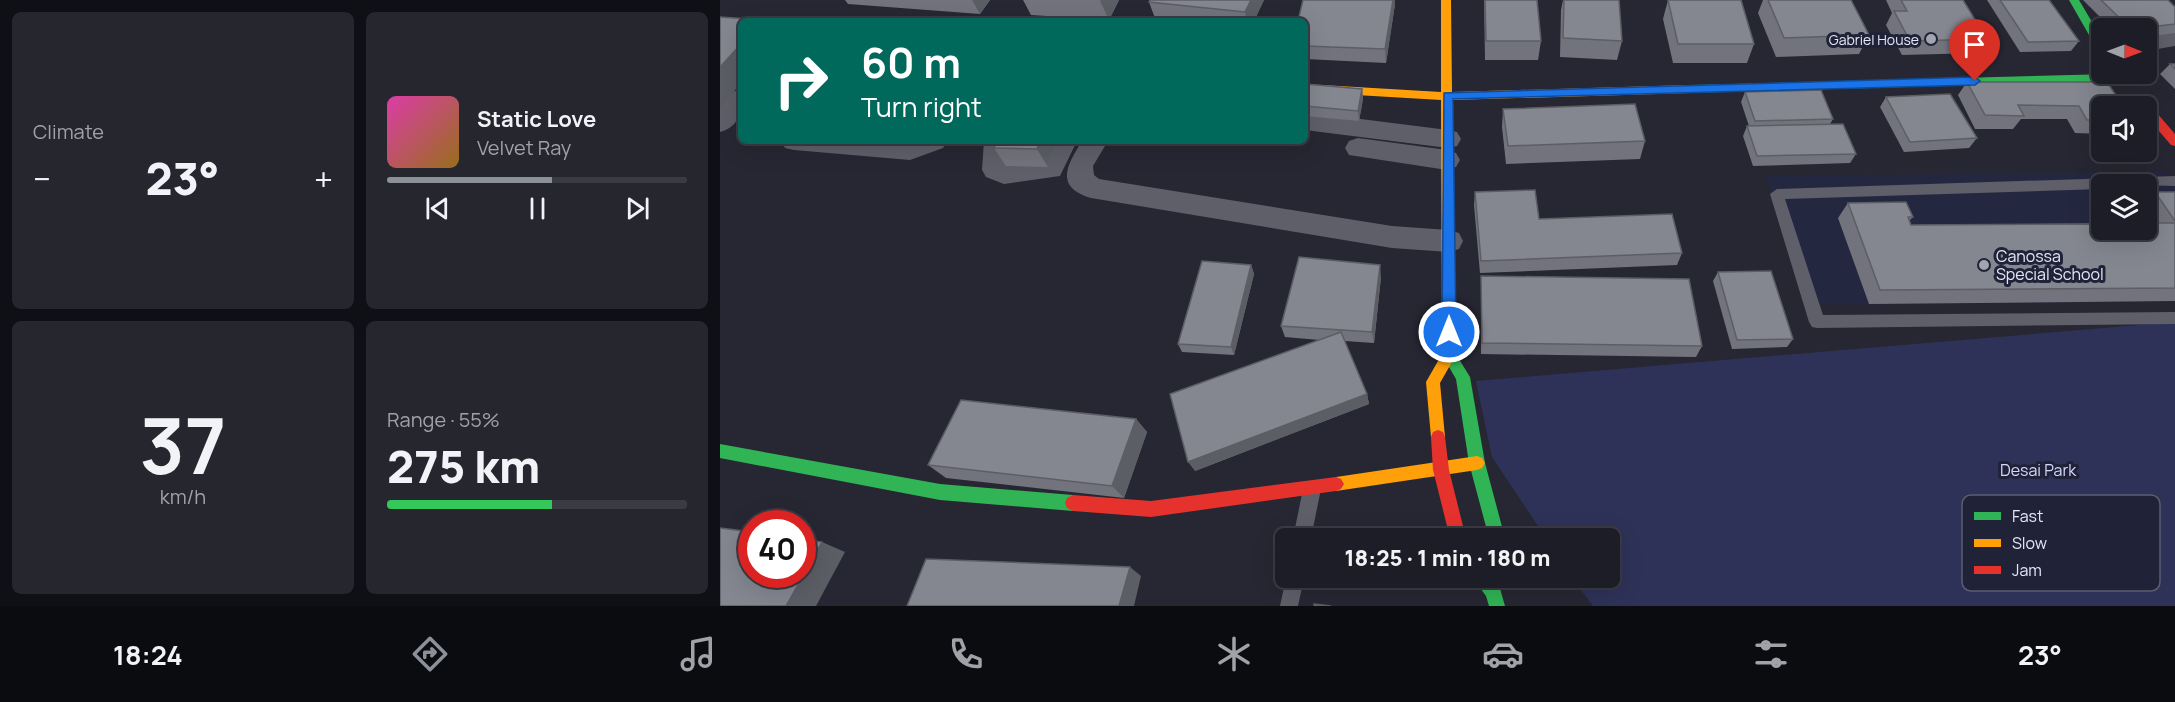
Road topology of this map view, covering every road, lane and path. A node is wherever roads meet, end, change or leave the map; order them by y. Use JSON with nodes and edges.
{"nodes":[{"id":1,"x":1446,"y":0,"type":"edge"},
{"id":2,"x":2074,"y":0,"type":"edge"},
{"id":3,"x":2091,"y":30,"type":"edge"},
{"id":4,"x":2175,"y":38,"type":"edge"},
{"id":5,"x":2157,"y":41,"type":"edge"},
{"id":6,"x":2091,"y":79,"type":"edge"},
{"id":7,"x":1308,"y":88,"type":"edge"},
{"id":8,"x":1448,"y":96,"type":"junction"},
{"id":9,"x":738,"y":102,"type":"edge"},
{"id":10,"x":2157,"y":121,"type":"edge"},
{"id":11,"x":720,"y":123,"type":"edge"},
{"id":12,"x":1308,"y":123,"type":"edge"},
{"id":13,"x":1308,"y":140,"type":"edge"},
{"id":14,"x":2175,"y":142,"type":"edge"},
{"id":15,"x":833,"y":144,"type":"edge"},
{"id":16,"x":926,"y":144,"type":"edge"},
{"id":17,"x":997,"y":144,"type":"edge"},
{"id":18,"x":1063,"y":144,"type":"edge"},
{"id":19,"x":1093,"y":144,"type":"edge"},
{"id":20,"x":1447,"y":149,"type":"junction"},
{"id":21,"x":2175,"y":181,"type":"edge"},
{"id":22,"x":1449,"y":241,"type":"junction"},
{"id":23,"x":2175,"y":318,"type":"edge"},
{"id":24,"x":1449,"y":355,"type":"junction"},
{"id":25,"x":720,"y":451,"type":"edge"},
{"id":26,"x":1477,"y":462,"type":"junction"},
{"id":27,"x":1441,"y":470,"type":"junction"},
{"id":28,"x":1312,"y":489,"type":"junction"},
{"id":29,"x":1304,"y":528,"type":"edge"},
{"id":30,"x":1456,"y":528,"type":"edge"},
{"id":31,"x":1494,"y":528,"type":"edge"},
{"id":32,"x":1293,"y":588,"type":"edge"},
{"id":33,"x":1495,"y":588,"type":"edge"},
{"id":34,"x":1289,"y":606,"type":"edge"},
{"id":35,"x":1497,"y":606,"type":"edge"}],
"edges":[{"from":1,"to":8,"type":"street"},
{"from":2,"to":3,"type":"street"},
{"from":4,"to":5,"type":"street"},
{"from":6,"to":8,"type":"street"},
{"from":7,"to":8,"type":"street"},
{"from":8,"to":20,"type":"street"},
{"from":9,"to":11,"type":"street"},
{"from":10,"to":14,"type":"street"},
{"from":12,"to":20,"type":"street"},
{"from":13,"to":20,"type":"street"},
{"from":15,"to":16,"type":"street"},
{"from":17,"to":18,"type":"street"},
{"from":19,"to":22,"type":"street"},
{"from":20,"to":22,"type":"street"},
{"from":21,"to":23,"type":"lane"},
{"from":22,"to":24,"type":"street"},
{"from":24,"to":26,"type":"street"},
{"from":24,"to":27,"type":"street"},
{"from":25,"to":28,"type":"street"},
{"from":26,"to":27,"type":"street"},
{"from":26,"to":31,"type":"street"},
{"from":27,"to":28,"type":"street"},
{"from":27,"to":30,"type":"street"},
{"from":28,"to":29,"type":"lane"},
{"from":32,"to":34,"type":"lane"},
{"from":33,"to":35,"type":"street"}]}
